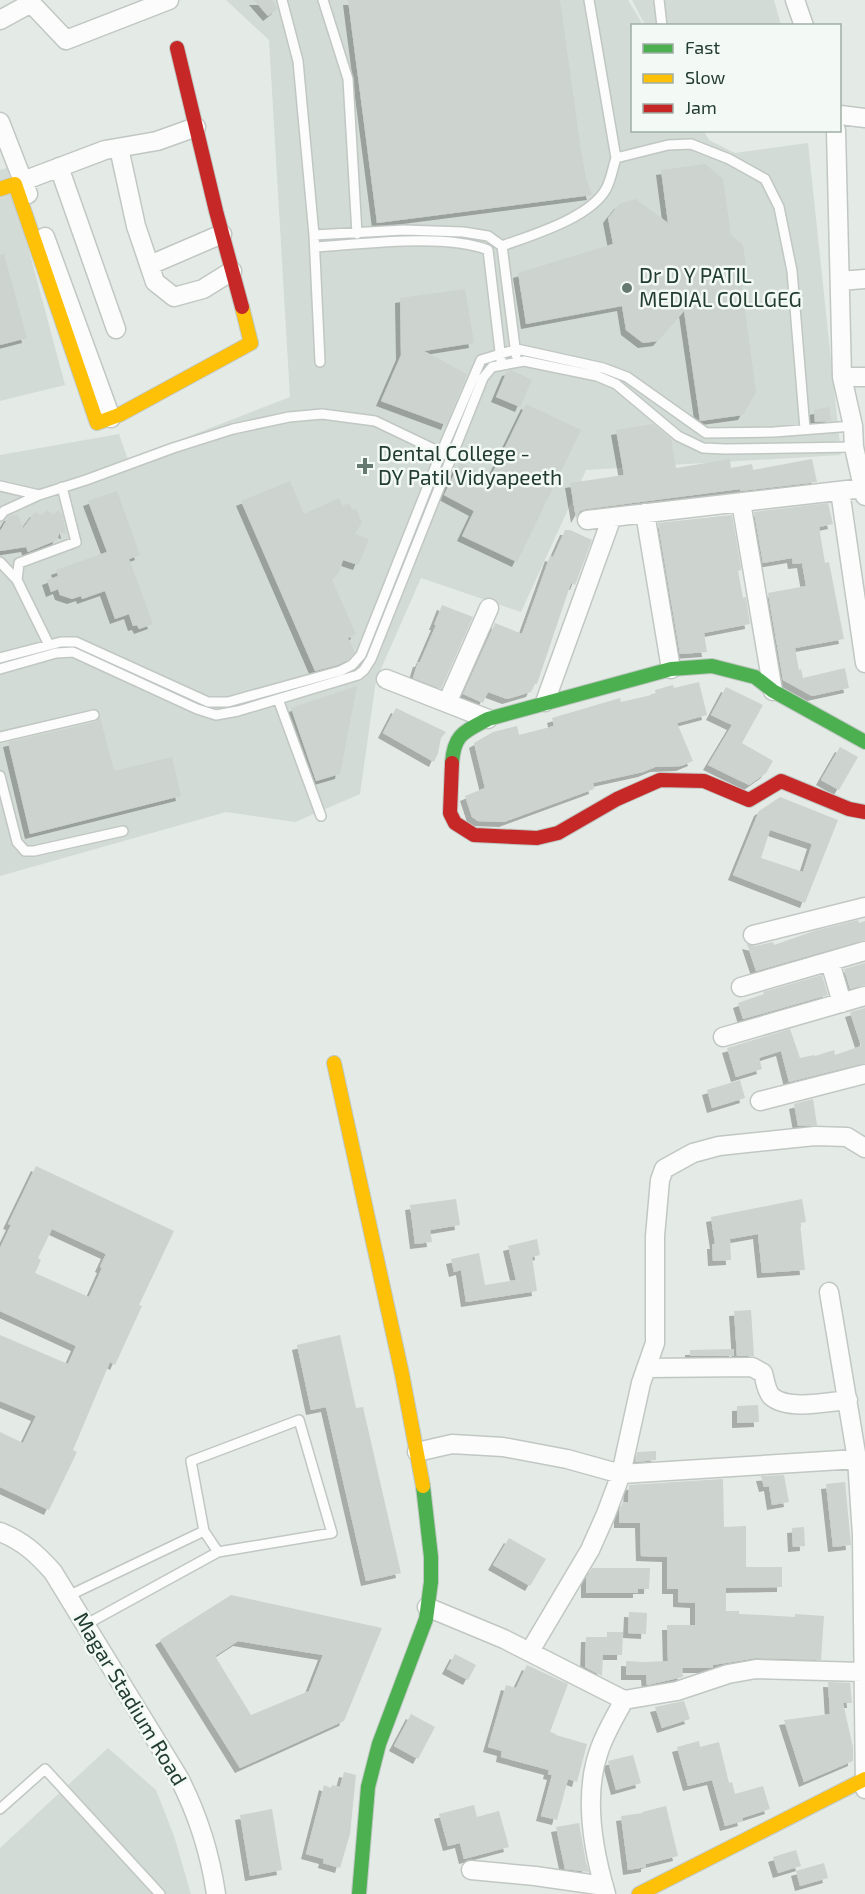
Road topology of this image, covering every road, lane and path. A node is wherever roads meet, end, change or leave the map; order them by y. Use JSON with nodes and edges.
{"nodes":[{"id":1,"x":169,"y":0,"type":"edge"},
{"id":2,"x":282,"y":0,"type":"edge"},
{"id":3,"x":323,"y":0,"type":"edge"},
{"id":4,"x":589,"y":0,"type":"edge"},
{"id":5,"x":658,"y":0,"type":"edge"},
{"id":6,"x":795,"y":0,"type":"edge"},
{"id":7,"x":0,"y":20,"type":"edge"},
{"id":8,"x":662,"y":24,"type":"edge"},
{"id":9,"x":803,"y":24,"type":"edge"},
{"id":10,"x":177,"y":48,"type":"dead end"},
{"id":11,"x":841,"y":115,"type":"edge"},
{"id":12,"x":865,"y":118,"type":"edge"},
{"id":13,"x":0,"y":122,"type":"edge"},
{"id":14,"x":196,"y":127,"type":"junction"},
{"id":15,"x":836,"y":132,"type":"edge"},
{"id":16,"x":0,"y":148,"type":"edge"},
{"id":17,"x":119,"y":148,"type":"junction"},
{"id":18,"x":616,"y":158,"type":"junction"},
{"id":19,"x":59,"y":168,"type":"junction"},
{"id":20,"x":13,"y":185,"type":"edge"},
{"id":21,"x":222,"y":234,"type":"junction"},
{"id":22,"x":357,"y":234,"type":"junction"},
{"id":23,"x":314,"y":235,"type":"junction"},
{"id":24,"x":502,"y":246,"type":"junction"},
{"id":25,"x":315,"y":247,"type":"junction"},
{"id":26,"x":150,"y":266,"type":"junction"},
{"id":27,"x":232,"y":272,"type":"junction"},
{"id":28,"x":865,"y":279,"type":"edge"},
{"id":29,"x":840,"y":281,"type":"junction"},
{"id":30,"x":116,"y":330,"type":"dead end"},
{"id":31,"x":517,"y":349,"type":"junction"},
{"id":32,"x":501,"y":354,"type":"junction"},
{"id":33,"x":320,"y":362,"type":"dead end"},
{"id":34,"x":516,"y":362,"type":"junction"},
{"id":35,"x":501,"y":365,"type":"junction"},
{"id":36,"x":842,"y":377,"type":"junction"},
{"id":37,"x":865,"y":377,"type":"edge"},
{"id":38,"x":111,"y":418,"type":"joint"},
{"id":39,"x":853,"y":426,"type":"junction"},
{"id":40,"x":805,"y":429,"type":"junction"},
{"id":41,"x":854,"y":447,"type":"junction"},
{"id":42,"x":441,"y":453,"type":"junction"},
{"id":43,"x":452,"y":456,"type":"junction"},
{"id":44,"x":0,"y":486,"type":"edge"},
{"id":45,"x":62,"y":487,"type":"junction"},
{"id":46,"x":840,"y":490,"type":"junction"},
{"id":47,"x":864,"y":492,"type":"edge"},
{"id":48,"x":39,"y":495,"type":"junction"},
{"id":49,"x":741,"y":502,"type":"junction"},
{"id":50,"x":645,"y":513,"type":"junction"},
{"id":51,"x":0,"y":516,"type":"edge"},
{"id":52,"x":612,"y":517,"type":"junction"},
{"id":53,"x":587,"y":520,"type":"dead end"},
{"id":54,"x":0,"y":562,"type":"edge"},
{"id":55,"x":17,"y":580,"type":"junction"},
{"id":56,"x":489,"y":608,"type":"dead end"},
{"id":57,"x":46,"y":646,"type":"junction"},
{"id":58,"x":865,"y":657,"type":"edge"},
{"id":59,"x":0,"y":658,"type":"edge"},
{"id":60,"x":0,"y":669,"type":"edge"},
{"id":61,"x":671,"y":669,"type":"junction"},
{"id":62,"x":386,"y":679,"type":"dead end"},
{"id":63,"x":773,"y":691,"type":"junction"},
{"id":64,"x":278,"y":699,"type":"junction"},
{"id":65,"x":545,"y":702,"type":"junction"},
{"id":66,"x":447,"y":703,"type":"junction"},
{"id":67,"x":94,"y":715,"type":"dead end"},
{"id":68,"x":488,"y":719,"type":"junction"},
{"id":69,"x":0,"y":737,"type":"edge"},
{"id":70,"x":865,"y":742,"type":"edge"},
{"id":71,"x":0,"y":776,"type":"edge"},
{"id":72,"x":865,"y":812,"type":"edge"},
{"id":73,"x":321,"y":816,"type":"dead end"},
{"id":74,"x":123,"y":831,"type":"dead end"},
{"id":75,"x":865,"y":907,"type":"edge"},
{"id":76,"x":753,"y":935,"type":"dead end"},
{"id":77,"x":865,"y":951,"type":"edge"},
{"id":78,"x":830,"y":962,"type":"junction"},
{"id":79,"x":741,"y":987,"type":"dead end"},
{"id":80,"x":865,"y":996,"type":"edge"},
{"id":81,"x":842,"y":1003,"type":"junction"},
{"id":82,"x":723,"y":1037,"type":"dead end"},
{"id":83,"x":334,"y":1063,"type":"dead end"},
{"id":84,"x":865,"y":1074,"type":"edge"},
{"id":85,"x":760,"y":1101,"type":"dead end"},
{"id":86,"x":865,"y":1148,"type":"edge"},
{"id":87,"x":829,"y":1292,"type":"dead end"},
{"id":88,"x":646,"y":1368,"type":"junction"},
{"id":89,"x":848,"y":1400,"type":"junction"},
{"id":90,"x":417,"y":1452,"type":"junction"},
{"id":91,"x":857,"y":1459,"type":"junction"},
{"id":92,"x":621,"y":1474,"type":"junction"},
{"id":93,"x":204,"y":1531,"type":"junction"},
{"id":94,"x":863,"y":1531,"type":"edge"},
{"id":95,"x":0,"y":1532,"type":"edge"},
{"id":96,"x":218,"y":1552,"type":"junction"},
{"id":97,"x":68,"y":1596,"type":"junction"},
{"id":98,"x":427,"y":1607,"type":"junction"},
{"id":99,"x":85,"y":1625,"type":"junction"},
{"id":100,"x":518,"y":1646,"type":"junction"},
{"id":101,"x":863,"y":1672,"type":"junction"},
{"id":102,"x":624,"y":1700,"type":"junction"},
{"id":103,"x":865,"y":1783,"type":"edge"},
{"id":104,"x":0,"y":1809,"type":"edge"},
{"id":105,"x":471,"y":1870,"type":"dead end"},
{"id":106,"x":605,"y":1890,"type":"edge"},
{"id":107,"x":650,"y":1892,"type":"edge"},
{"id":108,"x":160,"y":1894,"type":"edge"},
{"id":109,"x":216,"y":1894,"type":"edge"},
{"id":110,"x":359,"y":1894,"type":"edge"}],
"edges":[{"from":1,"to":7,"type":"street"},
{"from":2,"to":23,"type":"lane"},
{"from":3,"to":22,"type":"lane"},
{"from":4,"to":18,"type":"lane"},
{"from":5,"to":8,"type":"lane"},
{"from":6,"to":9,"type":"street"},
{"from":10,"to":14,"type":"street"},
{"from":11,"to":12,"type":"street"},
{"from":13,"to":20,"type":"street"},
{"from":14,"to":17,"type":"street"},
{"from":14,"to":21,"type":"street"},
{"from":15,"to":29,"type":"street"},
{"from":16,"to":20,"type":"street"},
{"from":17,"to":19,"type":"street"},
{"from":17,"to":26,"type":"street"},
{"from":18,"to":24,"type":"lane"},
{"from":18,"to":40,"type":"lane"},
{"from":19,"to":20,"type":"street"},
{"from":19,"to":30,"type":"street"},
{"from":20,"to":38,"type":"street"},
{"from":21,"to":26,"type":"street"},
{"from":21,"to":27,"type":"street"},
{"from":22,"to":23,"type":"lane"},
{"from":22,"to":24,"type":"lane"},
{"from":23,"to":25,"type":"lane"},
{"from":24,"to":31,"type":"lane"},
{"from":25,"to":32,"type":"lane"},
{"from":25,"to":33,"type":"lane"},
{"from":26,"to":27,"type":"street"},
{"from":27,"to":38,"type":"street"},
{"from":28,"to":29,"type":"street"},
{"from":29,"to":36,"type":"street"},
{"from":31,"to":32,"type":"lane"},
{"from":31,"to":34,"type":"lane"},
{"from":31,"to":40,"type":"lane"},
{"from":32,"to":35,"type":"lane"},
{"from":32,"to":42,"type":"lane"},
{"from":34,"to":35,"type":"lane"},
{"from":34,"to":41,"type":"lane"},
{"from":35,"to":43,"type":"lane"},
{"from":36,"to":37,"type":"street"},
{"from":36,"to":39,"type":"street"},
{"from":39,"to":40,"type":"lane"},
{"from":39,"to":41,"type":"street"},
{"from":41,"to":47,"type":"street"},
{"from":42,"to":43,"type":"lane"},
{"from":42,"to":45,"type":"lane"},
{"from":42,"to":57,"type":"lane"},
{"from":43,"to":64,"type":"lane"},
{"from":44,"to":48,"type":"lane"},
{"from":45,"to":48,"type":"lane"},
{"from":45,"to":55,"type":"lane"},
{"from":46,"to":47,"type":"street"},
{"from":46,"to":49,"type":"street"},
{"from":46,"to":58,"type":"street"},
{"from":48,"to":51,"type":"lane"},
{"from":49,"to":50,"type":"street"},
{"from":49,"to":63,"type":"street"},
{"from":50,"to":52,"type":"street"},
{"from":50,"to":61,"type":"street"},
{"from":52,"to":53,"type":"street"},
{"from":52,"to":65,"type":"street"},
{"from":54,"to":55,"type":"lane"},
{"from":55,"to":57,"type":"lane"},
{"from":56,"to":66,"type":"street"},
{"from":57,"to":59,"type":"lane"},
{"from":60,"to":64,"type":"lane"},
{"from":61,"to":63,"type":"street"},
{"from":61,"to":65,"type":"street"},
{"from":62,"to":66,"type":"street"},
{"from":63,"to":70,"type":"street"},
{"from":64,"to":73,"type":"lane"},
{"from":65,"to":68,"type":"street"},
{"from":66,"to":68,"type":"street"},
{"from":67,"to":69,"type":"lane"},
{"from":68,"to":72,"type":"street"},
{"from":71,"to":74,"type":"lane"},
{"from":75,"to":76,"type":"street"},
{"from":77,"to":78,"type":"street"},
{"from":78,"to":79,"type":"street"},
{"from":78,"to":81,"type":"street"},
{"from":80,"to":81,"type":"street"},
{"from":81,"to":82,"type":"street"},
{"from":83,"to":90,"type":"street"},
{"from":84,"to":85,"type":"street"},
{"from":86,"to":88,"type":"street"},
{"from":87,"to":89,"type":"street"},
{"from":88,"to":89,"type":"street"},
{"from":88,"to":92,"type":"street"},
{"from":89,"to":91,"type":"street"},
{"from":90,"to":92,"type":"street"},
{"from":90,"to":98,"type":"street"},
{"from":91,"to":92,"type":"street"},
{"from":91,"to":94,"type":"street"},
{"from":92,"to":100,"type":"street"},
{"from":93,"to":96,"type":"lane"},
{"from":93,"to":96,"type":"lane"},
{"from":93,"to":97,"type":"lane"},
{"from":94,"to":101,"type":"street"},
{"from":95,"to":97,"type":"street","name":"Magar Stadium Road"},
{"from":96,"to":99,"type":"lane"},
{"from":97,"to":99,"type":"street","name":"Magar Stadium Road"},
{"from":98,"to":100,"type":"street"},
{"from":98,"to":110,"type":"street"},
{"from":99,"to":109,"type":"street","name":"Magar Stadium Road"},
{"from":100,"to":102,"type":"street"},
{"from":101,"to":102,"type":"street"},
{"from":101,"to":103,"type":"street"},
{"from":102,"to":106,"type":"street"},
{"from":103,"to":107,"type":"street"},
{"from":104,"to":108,"type":"lane"},
{"from":105,"to":106,"type":"street"}]}
